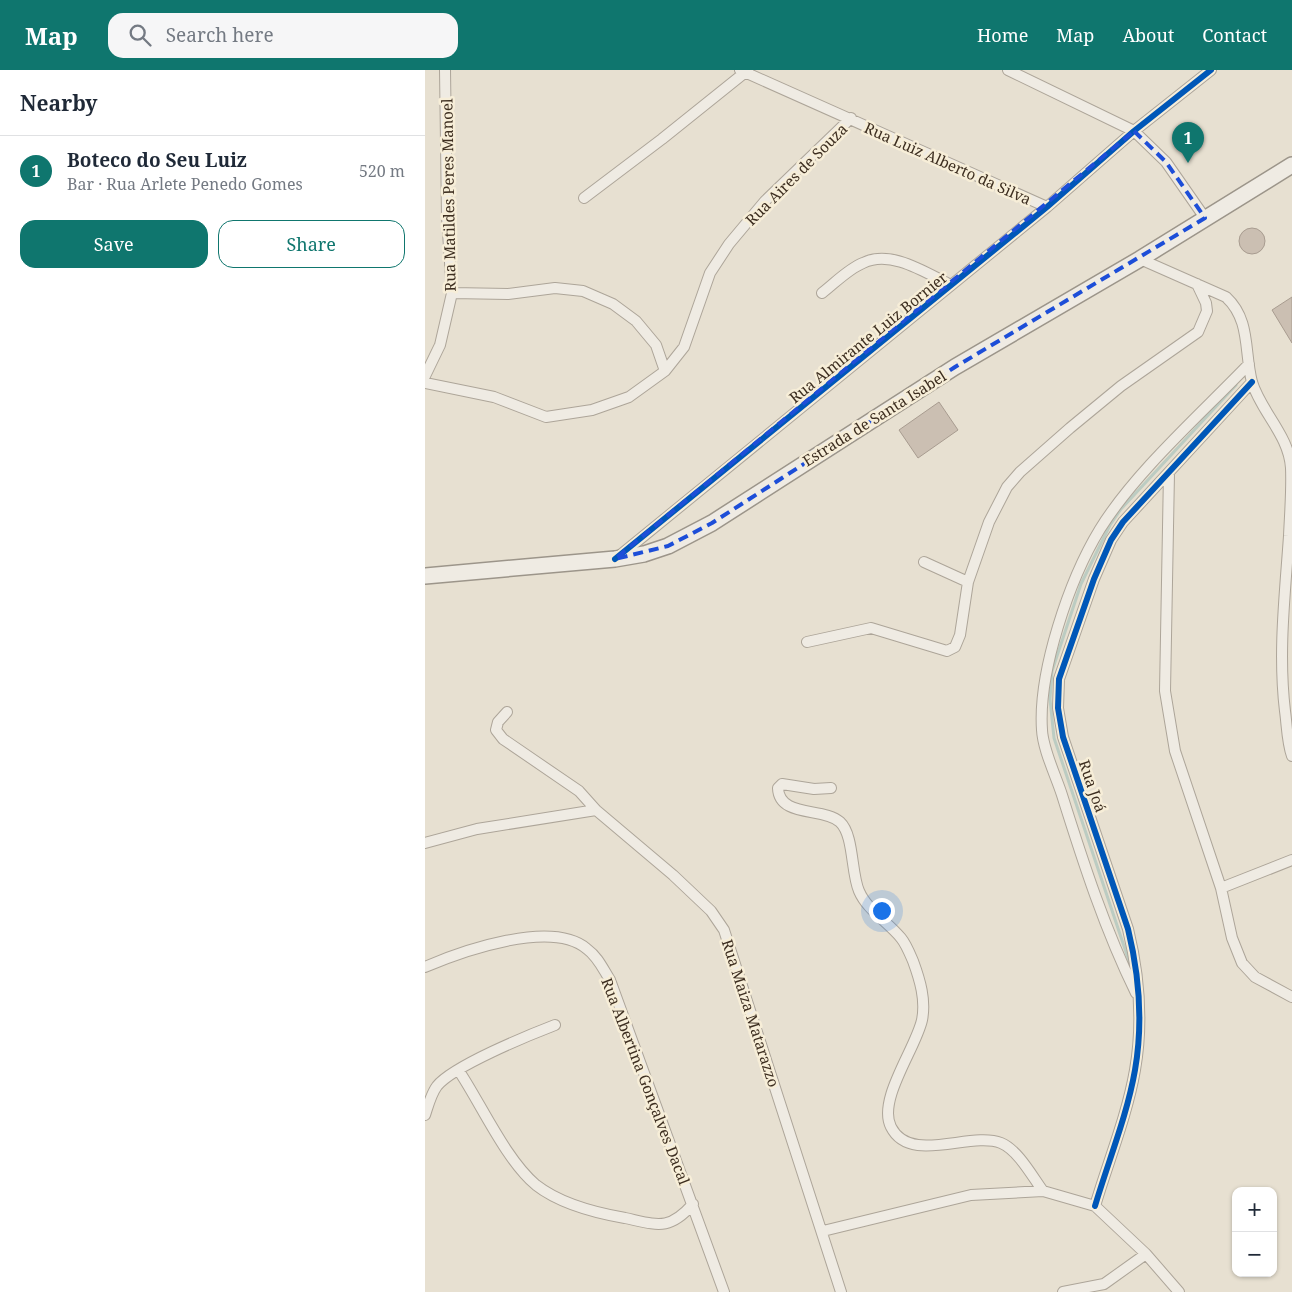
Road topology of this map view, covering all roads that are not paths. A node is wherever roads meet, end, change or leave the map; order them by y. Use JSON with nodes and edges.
{"nodes":[{"id":1,"x":445,"y":70,"type":"edge"},
{"id":2,"x":1008,"y":70,"type":"edge"},
{"id":3,"x":1211,"y":70,"type":"edge"},
{"id":4,"x":744,"y":71,"type":"edge"},
{"id":5,"x":851,"y":118,"type":"junction"},
{"id":6,"x":1134,"y":131,"type":"junction"},
{"id":7,"x":1292,"y":165,"type":"edge"},
{"id":8,"x":584,"y":198,"type":"dead end"},
{"id":9,"x":1047,"y":208,"type":"junction"},
{"id":10,"x":1205,"y":218,"type":"junction"},
{"id":11,"x":1140,"y":259,"type":"junction"},
{"id":12,"x":1197,"y":284,"type":"junction"},
{"id":13,"x":951,"y":285,"type":"junction"},
{"id":14,"x":452,"y":293,"type":"junction"},
{"id":15,"x":822,"y":293,"type":"dead end"},
{"id":16,"x":1249,"y":364,"type":"junction"},
{"id":17,"x":665,"y":371,"type":"junction"},
{"id":18,"x":425,"y":376,"type":"edge"},
{"id":19,"x":1252,"y":382,"type":"junction"},
{"id":20,"x":425,"y":383,"type":"edge"},
{"id":21,"x":1217,"y":408,"type":"junction"},
{"id":22,"x":1169,"y":473,"type":"junction"},
{"id":23,"x":1292,"y":485,"type":"edge"},
{"id":24,"x":615,"y":559,"type":"junction"},
{"id":25,"x":924,"y":562,"type":"dead end"},
{"id":26,"x":425,"y":576,"type":"edge"},
{"id":27,"x":968,"y":582,"type":"junction"},
{"id":28,"x":807,"y":642,"type":"dead end"},
{"id":29,"x":1289,"y":711,"type":"edge"},
{"id":30,"x":507,"y":712,"type":"dead end"},
{"id":31,"x":1292,"y":756,"type":"edge"},
{"id":32,"x":831,"y":788,"type":"dead end"},
{"id":33,"x":596,"y":810,"type":"junction"},
{"id":34,"x":425,"y":843,"type":"edge"},
{"id":35,"x":1292,"y":860,"type":"edge"},
{"id":36,"x":1221,"y":888,"type":"junction"},
{"id":37,"x":425,"y":968,"type":"edge"},
{"id":38,"x":1292,"y":998,"type":"edge"},
{"id":39,"x":1139,"y":999,"type":"junction"},
{"id":40,"x":555,"y":1025,"type":"dead end"},
{"id":41,"x":459,"y":1071,"type":"junction"},
{"id":42,"x":425,"y":1115,"type":"edge"},
{"id":43,"x":1043,"y":1191,"type":"junction"},
{"id":44,"x":693,"y":1204,"type":"junction"},
{"id":45,"x":1095,"y":1206,"type":"junction"},
{"id":46,"x":823,"y":1231,"type":"junction"},
{"id":47,"x":1146,"y":1254,"type":"junction"},
{"id":48,"x":1101,"y":1288,"type":"edge"},
{"id":49,"x":725,"y":1292,"type":"edge"},
{"id":50,"x":841,"y":1292,"type":"edge"},
{"id":51,"x":1063,"y":1292,"type":"edge"},
{"id":52,"x":1179,"y":1292,"type":"edge"}],
"edges":[{"from":1,"to":14,"type":"street","name":"Rua Matildes Peres Manoel"},
{"from":2,"to":6,"type":"street"},
{"from":3,"to":6,"type":"street","name":"Rua Almirante Luiz Bornier"},
{"from":4,"to":5,"type":"street","name":"Rua Luiz Alberto da Silva"},
{"from":4,"to":8,"type":"street"},
{"from":5,"to":9,"type":"street","name":"Rua Luiz Alberto da Silva"},
{"from":5,"to":17,"type":"street","name":"Rua Aires de Souza"},
{"from":6,"to":9,"type":"street","name":"Rua Almirante Luiz Bornier"},
{"from":6,"to":10,"type":"street"},
{"from":7,"to":10,"type":"main road","name":"Estrada de Santa Isabel"},
{"from":9,"to":13,"type":"street","name":"Rua Almirante Luiz Bornier"},
{"from":10,"to":11,"type":"main road","name":"Estrada de Santa Isabel"},
{"from":11,"to":12,"type":"street"},
{"from":11,"to":24,"type":"main road","name":"Estrada de Santa Isabel"},
{"from":12,"to":16,"type":"street"},
{"from":12,"to":27,"type":"street"},
{"from":13,"to":15,"type":"street"},
{"from":13,"to":24,"type":"street","name":"Rua Almirante Luiz Bornier"},
{"from":14,"to":17,"type":"street"},
{"from":14,"to":18,"type":"street","name":"Rua Matildes Peres Manoel"},
{"from":16,"to":19,"type":"street"},
{"from":16,"to":21,"type":"street","name":"Rua Joá"},
{"from":17,"to":20,"type":"street","name":"Rua Aires de Souza"},
{"from":19,"to":21,"type":"street","name":"Rua Joá"},
{"from":19,"to":23,"type":"street"},
{"from":21,"to":22,"type":"street","name":"Rua Joá"},
{"from":21,"to":39,"type":"street","name":"Rua Joá"},
{"from":22,"to":36,"type":"street"},
{"from":22,"to":39,"type":"street","name":"Rua Joá"},
{"from":23,"to":29,"type":"street"},
{"from":24,"to":26,"type":"main road","name":"Estrada de Santa Isabel"},
{"from":25,"to":27,"type":"street"},
{"from":27,"to":28,"type":"street"},
{"from":29,"to":31,"type":"street"},
{"from":30,"to":33,"type":"street","name":"Rua Maiza Matarazzo"},
{"from":32,"to":43,"type":"street"},
{"from":33,"to":34,"type":"street"},
{"from":33,"to":46,"type":"street","name":"Rua Maiza Matarazzo"},
{"from":35,"to":36,"type":"street"},
{"from":36,"to":38,"type":"street"},
{"from":37,"to":44,"type":"street","name":"Rua Albertina Gonçalves Dacal"},
{"from":39,"to":45,"type":"street","name":"Rua Joá"},
{"from":40,"to":41,"type":"street"},
{"from":41,"to":42,"type":"street"},
{"from":41,"to":44,"type":"street"},
{"from":43,"to":45,"type":"street"},
{"from":43,"to":46,"type":"street"},
{"from":44,"to":49,"type":"street","name":"Rua Albertina Gonçalves Dacal"},
{"from":45,"to":47,"type":"street"},
{"from":46,"to":50,"type":"street","name":"Rua Maiza Matarazzo"},
{"from":47,"to":48,"type":"street"},
{"from":47,"to":52,"type":"street"},
{"from":48,"to":51,"type":"street"}]}
